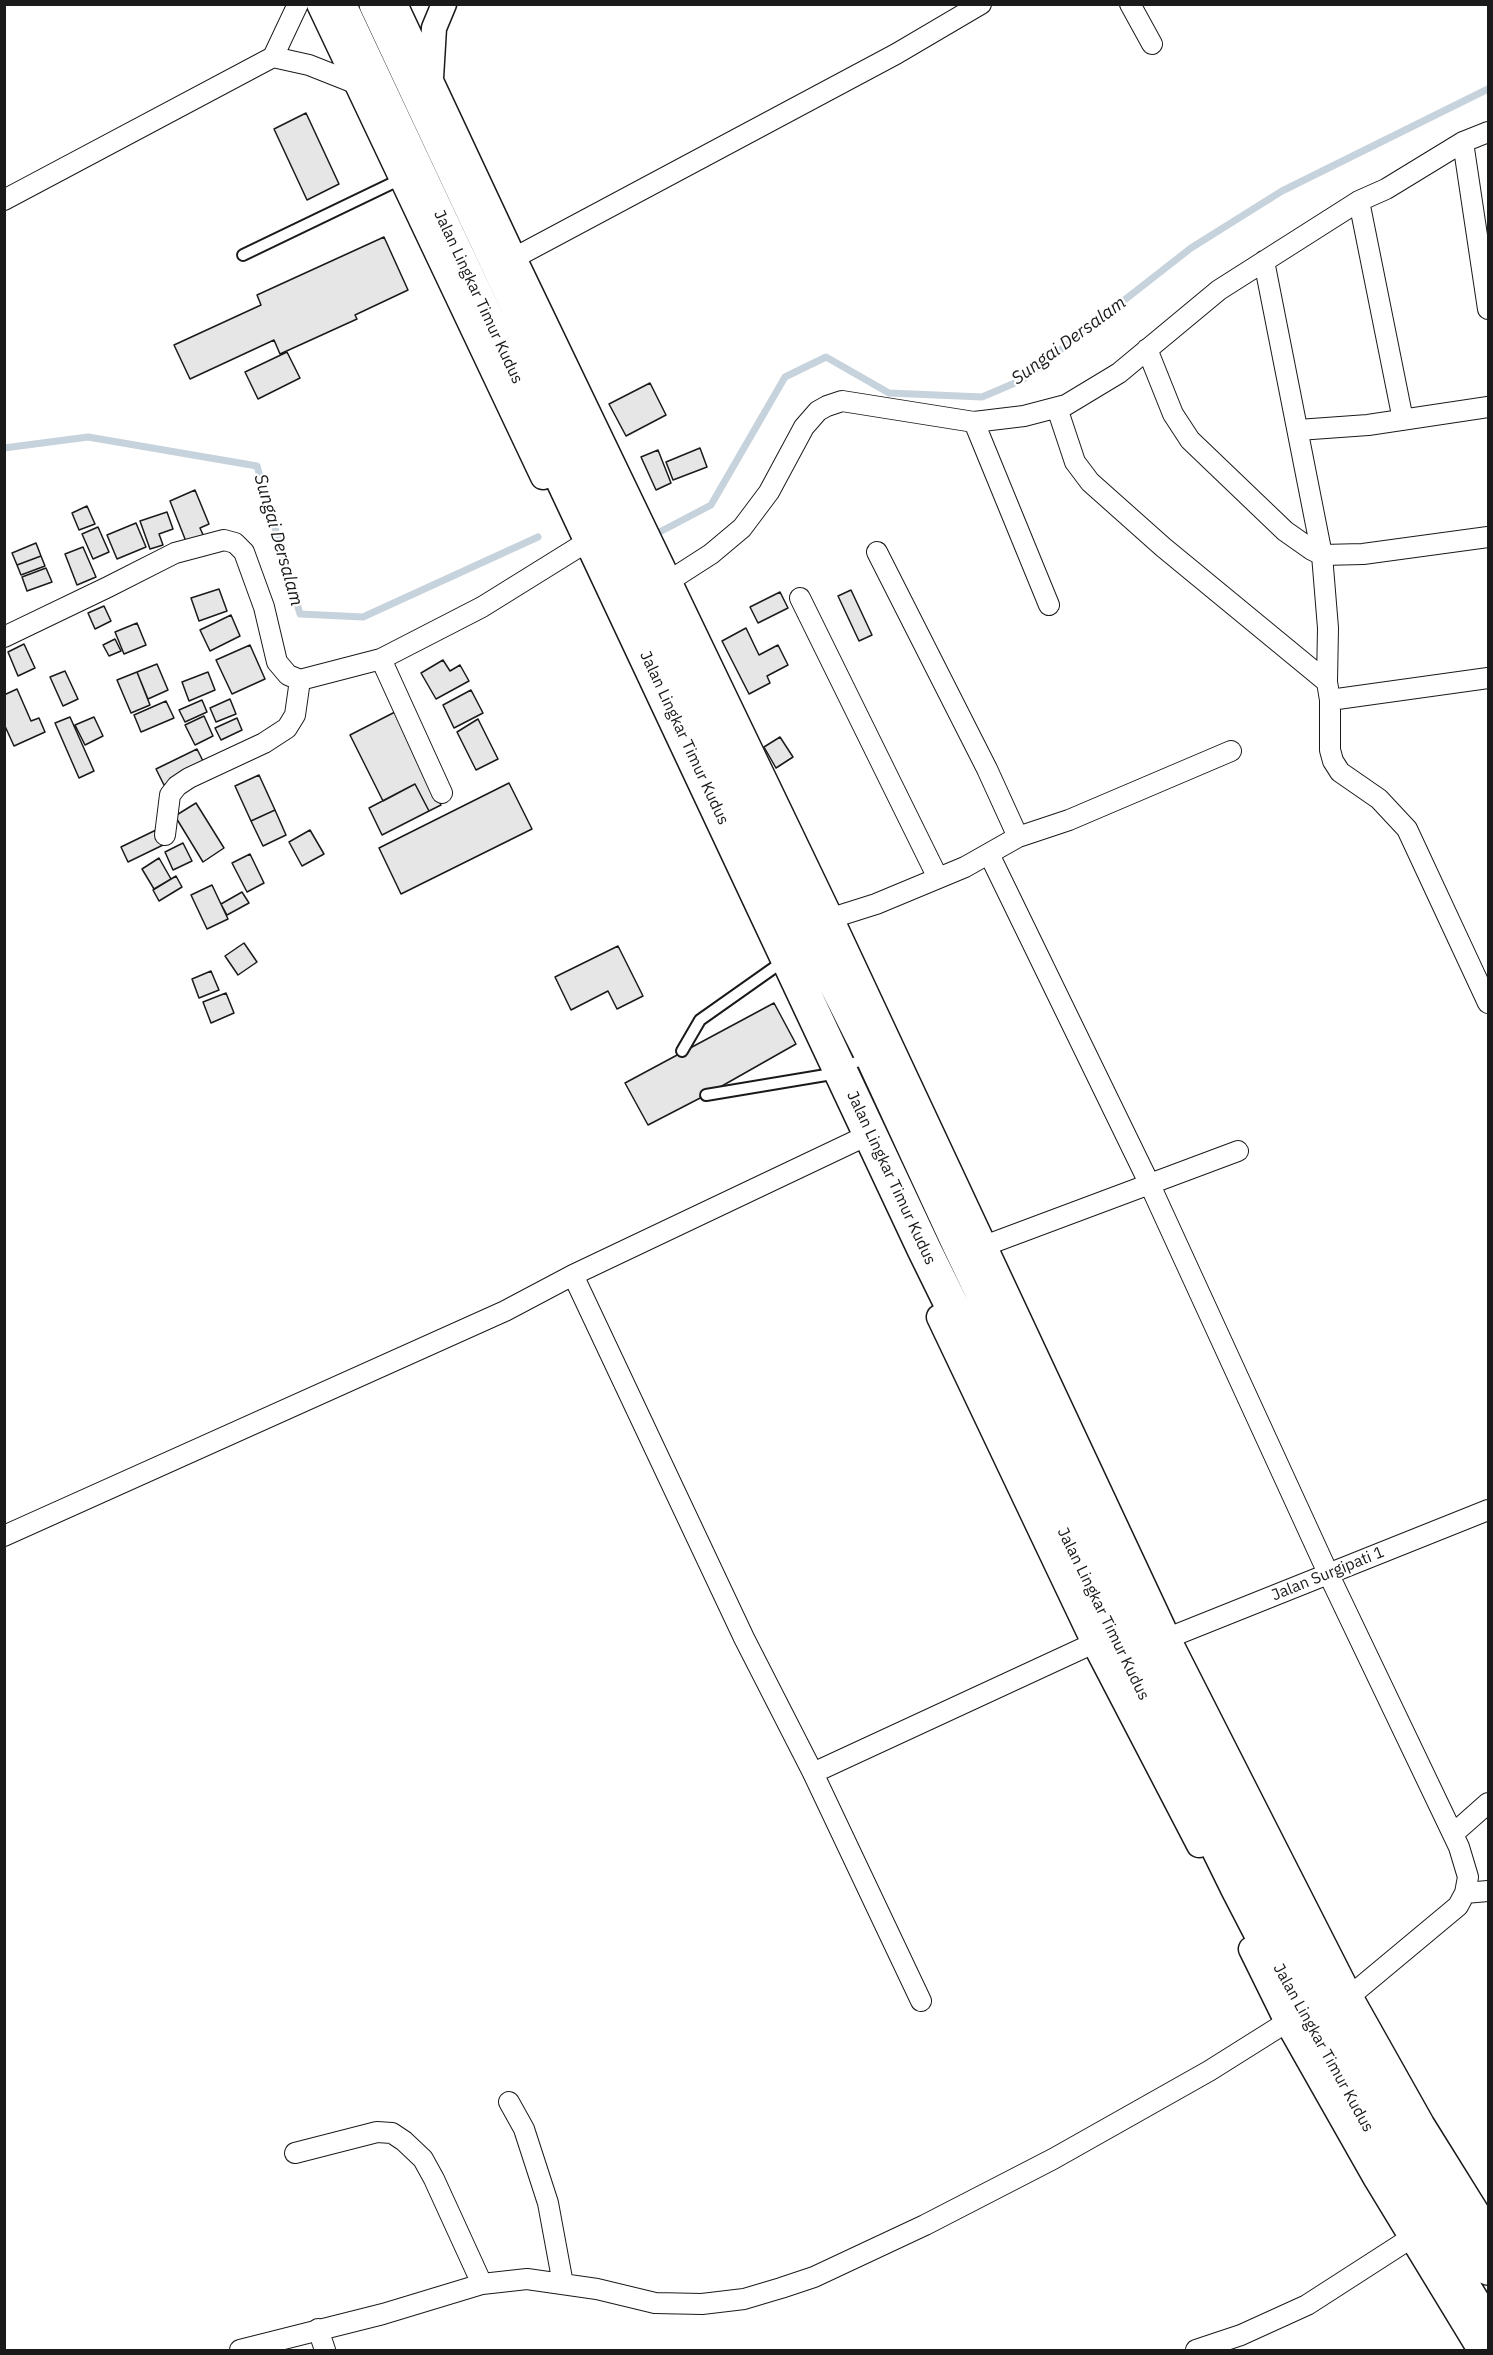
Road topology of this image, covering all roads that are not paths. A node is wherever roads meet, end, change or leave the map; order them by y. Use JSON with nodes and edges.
{"nodes":[{"id":1,"x":298,"y":4,"type":"edge"},
{"id":2,"x":320,"y":4,"type":"edge"},
{"id":3,"x":339,"y":4,"type":"edge"},
{"id":4,"x":376,"y":4,"type":"edge"},
{"id":5,"x":395,"y":4,"type":"edge"},
{"id":6,"x":444,"y":4,"type":"edge"},
{"id":7,"x":981,"y":4,"type":"edge"},
{"id":8,"x":1130,"y":4,"type":"edge"},
{"id":9,"x":1152,"y":44,"type":"dead end"},
{"id":10,"x":273,"y":57,"type":"junction"},
{"id":11,"x":430,"y":80,"type":"junction"},
{"id":12,"x":357,"y":84,"type":"junction"},
{"id":13,"x":1488,"y":132,"type":"edge"},
{"id":14,"x":1463,"y":142,"type":"junction"},
{"id":15,"x":400,"y":179,"type":"junction"},
{"id":16,"x":4,"y":200,"type":"edge"},
{"id":17,"x":1359,"y":201,"type":"junction"},
{"id":18,"x":243,"y":255,"type":"dead end"},
{"id":19,"x":514,"y":258,"type":"junction"},
{"id":20,"x":1264,"y":261,"type":"junction"},
{"id":21,"x":1488,"y":309,"type":"edge"},
{"id":22,"x":1147,"y":349,"type":"junction"},
{"id":23,"x":1488,"y":406,"type":"edge"},
{"id":24,"x":1057,"y":408,"type":"junction"},
{"id":25,"x":1403,"y":420,"type":"junction"},
{"id":26,"x":974,"y":422,"type":"junction"},
{"id":27,"x":1298,"y":430,"type":"junction"},
{"id":28,"x":1488,"y":537,"type":"edge"},
{"id":29,"x":577,"y":548,"type":"junction"},
{"id":30,"x":876,"y":552,"type":"dead end"},
{"id":31,"x":1322,"y":555,"type":"junction"},
{"id":32,"x":669,"y":581,"type":"junction"},
{"id":33,"x":800,"y":598,"type":"dead end"},
{"id":34,"x":1049,"y":604,"type":"dead end"},
{"id":35,"x":4,"y":637,"type":"edge"},
{"id":36,"x":381,"y":659,"type":"junction"},
{"id":37,"x":1488,"y":678,"type":"edge"},
{"id":38,"x":300,"y":680,"type":"junction"},
{"id":39,"x":1329,"y":691,"type":"junction"},
{"id":40,"x":1231,"y":751,"type":"dead end"},
{"id":41,"x":442,"y":793,"type":"dead end"},
{"id":42,"x":165,"y":835,"type":"dead end"},
{"id":43,"x":1017,"y":837,"type":"junction"},
{"id":44,"x":989,"y":854,"type":"junction"},
{"id":45,"x":938,"y":878,"type":"junction"},
{"id":46,"x":800,"y":943,"type":"junction"},
{"id":47,"x":1488,"y":1003,"type":"edge"},
{"id":48,"x":880,"y":1050,"type":"junction"},
{"id":49,"x":682,"y":1052,"type":"dead end"},
{"id":50,"x":833,"y":1072,"type":"junction"},
{"id":51,"x":706,"y":1095,"type":"dead end"},
{"id":52,"x":863,"y":1138,"type":"junction"},
{"id":53,"x":1238,"y":1151,"type":"dead end"},
{"id":54,"x":1150,"y":1185,"type":"junction"},
{"id":55,"x":984,"y":1246,"type":"junction"},
{"id":56,"x":573,"y":1275,"type":"junction"},
{"id":57,"x":1488,"y":1510,"type":"edge"},
{"id":58,"x":4,"y":1536,"type":"edge"},
{"id":59,"x":1328,"y":1573,"type":"junction"},
{"id":60,"x":1168,"y":1638,"type":"junction"},
{"id":61,"x":1094,"y":1643,"type":"junction"},
{"id":62,"x":813,"y":1773,"type":"junction"},
{"id":63,"x":1488,"y":1803,"type":"edge"},
{"id":64,"x":1454,"y":1834,"type":"junction"},
{"id":65,"x":1488,"y":1891,"type":"edge"},
{"id":66,"x":1465,"y":1893,"type":"junction"},
{"id":67,"x":1350,"y":1996,"type":"junction"},
{"id":68,"x":921,"y":2001,"type":"dead end"},
{"id":69,"x":1287,"y":2022,"type":"junction"},
{"id":70,"x":509,"y":2102,"type":"dead end"},
{"id":71,"x":295,"y":2153,"type":"dead end"},
{"id":72,"x":1488,"y":2230,"type":"edge"},
{"id":73,"x":1411,"y":2238,"type":"junction"},
{"id":74,"x":1488,"y":2268,"type":"edge"},
{"id":75,"x":483,"y":2284,"type":"junction"},
{"id":76,"x":563,"y":2284,"type":"junction"},
{"id":77,"x":1488,"y":2327,"type":"edge"},
{"id":78,"x":318,"y":2329,"type":"junction"},
{"id":79,"x":240,"y":2350,"type":"edge"},
{"id":80,"x":325,"y":2350,"type":"edge"},
{"id":81,"x":1196,"y":2350,"type":"edge"},
{"id":82,"x":1480,"y":2350,"type":"edge"}],
"edges":[{"from":1,"to":10,"type":"street"},
{"from":2,"to":12,"type":"street"},
{"from":3,"to":46,"type":"highway","name":"Jalan Lingkar Timur Kudus"},
{"from":4,"to":46,"type":"highway","name":"Jalan Lingkar Timur Kudus"},
{"from":5,"to":11,"type":"street"},
{"from":6,"to":11,"type":"street"},
{"from":7,"to":19,"type":"street"},
{"from":8,"to":9,"type":"street"},
{"from":10,"to":12,"type":"street"},
{"from":10,"to":16,"type":"street"},
{"from":11,"to":19,"type":"street"},
{"from":12,"to":15,"type":"street"},
{"from":13,"to":14,"type":"street"},
{"from":14,"to":17,"type":"street"},
{"from":14,"to":21,"type":"street"},
{"from":15,"to":18,"type":"lane"},
{"from":15,"to":29,"type":"street"},
{"from":17,"to":20,"type":"street"},
{"from":17,"to":25,"type":"street"},
{"from":19,"to":32,"type":"street"},
{"from":20,"to":22,"type":"street"},
{"from":20,"to":27,"type":"street"},
{"from":22,"to":24,"type":"street"},
{"from":22,"to":31,"type":"street"},
{"from":23,"to":25,"type":"street"},
{"from":24,"to":26,"type":"street"},
{"from":24,"to":39,"type":"street"},
{"from":25,"to":27,"type":"street"},
{"from":26,"to":32,"type":"street"},
{"from":26,"to":34,"type":"street"},
{"from":27,"to":31,"type":"street"},
{"from":28,"to":31,"type":"street"},
{"from":29,"to":36,"type":"street"},
{"from":29,"to":46,"type":"street"},
{"from":30,"to":43,"type":"street"},
{"from":31,"to":39,"type":"street"},
{"from":32,"to":46,"type":"street"},
{"from":33,"to":45,"type":"street"},
{"from":35,"to":38,"type":"street"},
{"from":36,"to":38,"type":"street"},
{"from":36,"to":41,"type":"street"},
{"from":37,"to":39,"type":"street"},
{"from":38,"to":42,"type":"street"},
{"from":39,"to":47,"type":"street"},
{"from":40,"to":43,"type":"street"},
{"from":43,"to":44,"type":"street"},
{"from":44,"to":45,"type":"street"},
{"from":44,"to":54,"type":"street"},
{"from":45,"to":46,"type":"street"},
{"from":46,"to":48,"type":"highway","name":"Jalan Lingkar Timur Kudus"},
{"from":46,"to":49,"type":"lane"},
{"from":46,"to":50,"type":"highway","name":"Jalan Lingkar Timur Kudus"},
{"from":48,"to":50,"type":"lane"},
{"from":48,"to":55,"type":"street"},
{"from":48,"to":74,"type":"highway","name":"Jalan Lingkar Timur Kudus"},
{"from":50,"to":51,"type":"lane"},
{"from":50,"to":52,"type":"highway","name":"Jalan Lingkar Timur Kudus"},
{"from":52,"to":56,"type":"street"},
{"from":52,"to":61,"type":"street"},
{"from":52,"to":77,"type":"highway","name":"Jalan Lingkar Timur Kudus"},
{"from":53,"to":54,"type":"street"},
{"from":54,"to":55,"type":"street"},
{"from":54,"to":59,"type":"street"},
{"from":55,"to":60,"type":"street"},
{"from":56,"to":58,"type":"street"},
{"from":56,"to":62,"type":"street"},
{"from":57,"to":59,"type":"street","name":"Jalan Surgipati 1"},
{"from":59,"to":60,"type":"street","name":"Jalan Surgipati 1"},
{"from":59,"to":64,"type":"street"},
{"from":60,"to":67,"type":"street"},
{"from":61,"to":62,"type":"street"},
{"from":61,"to":69,"type":"street"},
{"from":62,"to":68,"type":"street"},
{"from":63,"to":64,"type":"street"},
{"from":64,"to":66,"type":"street"},
{"from":65,"to":66,"type":"street"},
{"from":66,"to":67,"type":"street"},
{"from":67,"to":72,"type":"street"},
{"from":69,"to":73,"type":"street"},
{"from":69,"to":76,"type":"street"},
{"from":70,"to":76,"type":"street"},
{"from":71,"to":75,"type":"street"},
{"from":73,"to":81,"type":"street"},
{"from":73,"to":82,"type":"street"},
{"from":75,"to":76,"type":"street"},
{"from":75,"to":78,"type":"street"},
{"from":78,"to":79,"type":"street"},
{"from":78,"to":80,"type":"street"}]}
